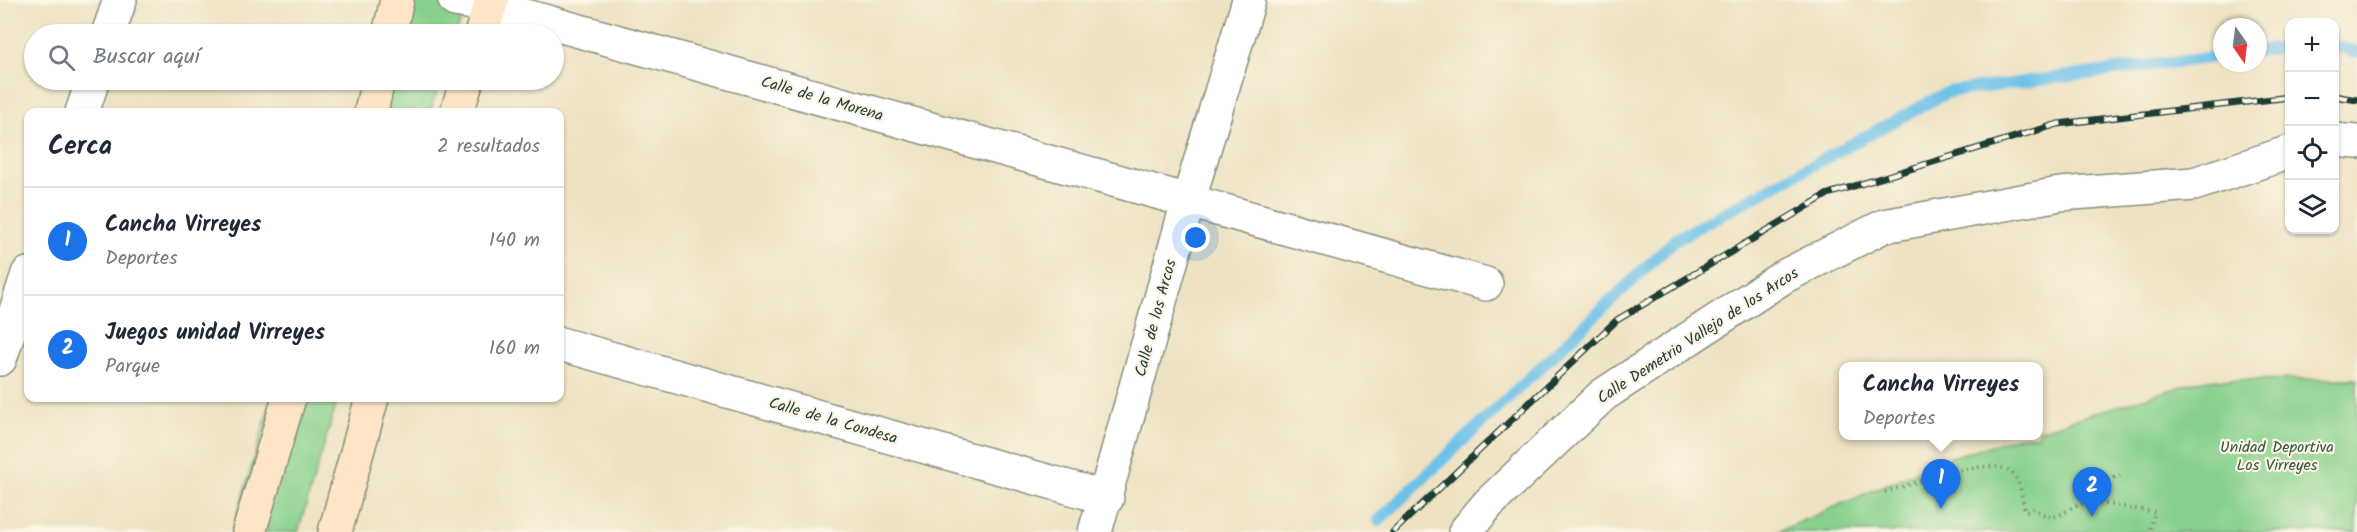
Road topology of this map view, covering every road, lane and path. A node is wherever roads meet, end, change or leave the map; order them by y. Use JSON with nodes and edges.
{"nodes":[{"id":1,"x":120,"y":0,"type":"edge"},
{"id":2,"x":397,"y":0,"type":"edge"},
{"id":3,"x":455,"y":0,"type":"edge"},
{"id":4,"x":1249,"y":0,"type":"edge"},
{"id":5,"x":487,"y":14,"type":"edge"},
{"id":6,"x":112,"y":24,"type":"edge"},
{"id":7,"x":391,"y":24,"type":"edge"},
{"id":8,"x":524,"y":24,"type":"edge"},
{"id":9,"x":564,"y":35,"type":"edge"},
{"id":10,"x":90,"y":90,"type":"edge"},
{"id":11,"x":376,"y":90,"type":"edge"},
{"id":12,"x":464,"y":90,"type":"edge"},
{"id":13,"x":83,"y":108,"type":"edge"},
{"id":14,"x":372,"y":108,"type":"edge"},
{"id":15,"x":458,"y":108,"type":"edge"},
{"id":16,"x":2339,"y":140,"type":"edge"},
{"id":17,"x":2357,"y":142,"type":"edge"},
{"id":18,"x":2285,"y":153,"type":"edge"},
{"id":19,"x":1188,"y":202,"type":"junction"},
{"id":20,"x":1486,"y":284,"type":"dead end"},
{"id":21,"x":24,"y":285,"type":"edge"},
{"id":22,"x":564,"y":345,"type":"edge"},
{"id":23,"x":0,"y":359,"type":"edge"},
{"id":24,"x":288,"y":402,"type":"edge"},
{"id":25,"x":371,"y":402,"type":"edge"},
{"id":26,"x":2120,"y":475,"type":"dead end"},
{"id":27,"x":1885,"y":492,"type":"dead end"},
{"id":28,"x":1107,"y":498,"type":"junction"},
{"id":29,"x":2084,"y":503,"type":"junction"},
{"id":30,"x":249,"y":532,"type":"edge"},
{"id":31,"x":335,"y":532,"type":"edge"},
{"id":32,"x":1095,"y":532,"type":"edge"},
{"id":33,"x":1465,"y":532,"type":"edge"},
{"id":34,"x":2150,"y":532,"type":"edge"}],
"edges":[{"from":1,"to":6,"type":"street"},
{"from":2,"to":7,"type":"street"},
{"from":3,"to":5,"type":"street","name":"Calle de la Morena"},
{"from":4,"to":19,"type":"street","name":"Calle de los Arcos"},
{"from":5,"to":8,"type":"street","name":"Calle de la Morena"},
{"from":9,"to":19,"type":"street","name":"Calle de la Morena"},
{"from":10,"to":13,"type":"street"},
{"from":11,"to":14,"type":"street"},
{"from":12,"to":15,"type":"street"},
{"from":16,"to":17,"type":"street"},
{"from":18,"to":33,"type":"street","name":"Calle Demetrio Vallejo de los Arcos"},
{"from":19,"to":20,"type":"street","name":"Calle de la Morena"},
{"from":19,"to":28,"type":"street","name":"Calle de los Arcos"},
{"from":21,"to":23,"type":"street"},
{"from":22,"to":28,"type":"street","name":"Calle de la Condesa"},
{"from":24,"to":30,"type":"street"},
{"from":25,"to":31,"type":"street"},
{"from":26,"to":29,"type":"path"},
{"from":27,"to":29,"type":"path"},
{"from":28,"to":32,"type":"street","name":"Calle de los Arcos"},
{"from":29,"to":34,"type":"path"}]}
